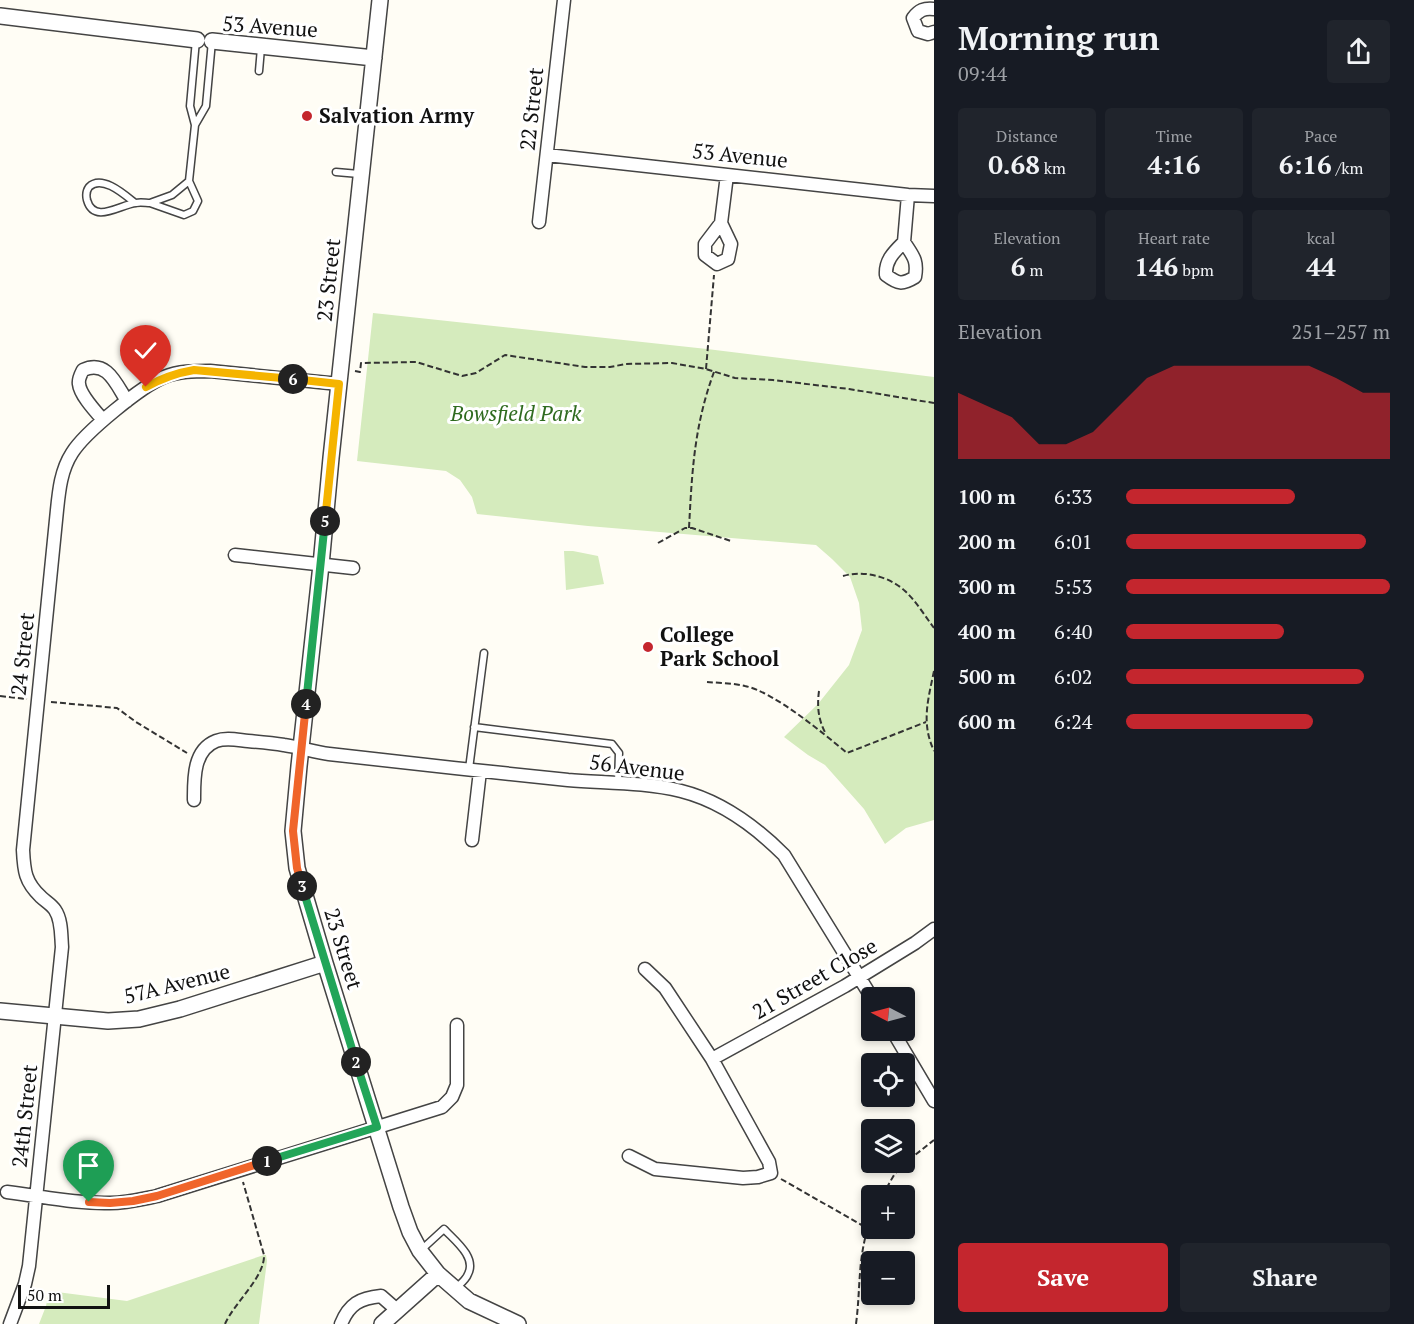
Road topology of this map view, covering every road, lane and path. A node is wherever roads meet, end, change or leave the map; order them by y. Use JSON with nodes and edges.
{"nodes":[{"id":1,"x":380,"y":0,"type":"edge"},
{"id":2,"x":564,"y":0,"type":"edge"},
{"id":3,"x":934,"y":9,"type":"edge"},
{"id":4,"x":0,"y":16,"type":"edge"},
{"id":5,"x":934,"y":32,"type":"edge"},
{"id":6,"x":204,"y":40,"type":"junction"},
{"id":7,"x":262,"y":46,"type":"junction"},
{"id":8,"x":374,"y":57,"type":"junction"},
{"id":9,"x":259,"y":71,"type":"dead end"},
{"id":10,"x":195,"y":124,"type":"junction"},
{"id":11,"x":547,"y":156,"type":"junction"},
{"id":12,"x":336,"y":172,"type":"dead end"},
{"id":13,"x":362,"y":174,"type":"junction"},
{"id":14,"x":727,"y":175,"type":"junction"},
{"id":15,"x":189,"y":181,"type":"junction"},
{"id":16,"x":908,"y":195,"type":"junction"},
{"id":17,"x":931,"y":196,"type":"edge"},
{"id":18,"x":135,"y":203,"type":"junction"},
{"id":19,"x":150,"y":203,"type":"junction"},
{"id":20,"x":539,"y":222,"type":"dead end"},
{"id":21,"x":721,"y":223,"type":"dead end"},
{"id":22,"x":904,"y":242,"type":"dead end"},
{"id":23,"x":714,"y":275,"type":"dead end"},
{"id":24,"x":706,"y":369,"type":"junction"},
{"id":25,"x":353,"y":371,"type":"dead end"},
{"id":26,"x":714,"y":372,"type":"junction"},
{"id":27,"x":339,"y":384,"type":"junction"},
{"id":28,"x":128,"y":401,"type":"junction"},
{"id":29,"x":934,"y":403,"type":"edge"},
{"id":30,"x":103,"y":420,"type":"junction"},
{"id":31,"x":689,"y":528,"type":"junction"},
{"id":32,"x":731,"y":541,"type":"dead end"},
{"id":33,"x":658,"y":543,"type":"dead end"},
{"id":34,"x":236,"y":555,"type":"dead end"},
{"id":35,"x":321,"y":565,"type":"junction"},
{"id":36,"x":353,"y":568,"type":"dead end"},
{"id":37,"x":843,"y":576,"type":"dead end"},
{"id":38,"x":934,"y":628,"type":"edge"},
{"id":39,"x":484,"y":653,"type":"dead end"},
{"id":40,"x":934,"y":671,"type":"edge"},
{"id":41,"x":707,"y":682,"type":"dead end"},
{"id":42,"x":819,"y":691,"type":"dead end"},
{"id":43,"x":0,"y":696,"type":"edge"},
{"id":44,"x":27,"y":699,"type":"dead end"},
{"id":45,"x":51,"y":702,"type":"dead end"},
{"id":46,"x":926,"y":722,"type":"junction"},
{"id":47,"x":474,"y":727,"type":"junction"},
{"id":48,"x":827,"y":736,"type":"junction"},
{"id":49,"x":301,"y":748,"type":"junction"},
{"id":50,"x":934,"y":751,"type":"edge"},
{"id":51,"x":187,"y":753,"type":"dead end"},
{"id":52,"x":474,"y":770,"type":"junction"},
{"id":53,"x":618,"y":783,"type":"junction"},
{"id":54,"x":194,"y":800,"type":"dead end"},
{"id":55,"x":472,"y":840,"type":"dead end"},
{"id":56,"x":934,"y":929,"type":"edge"},
{"id":57,"x":325,"y":963,"type":"junction"},
{"id":58,"x":645,"y":969,"type":"dead end"},
{"id":59,"x":860,"y":977,"type":"junction"},
{"id":60,"x":866,"y":987,"type":"edge"},
{"id":61,"x":0,"y":1011,"type":"edge"},
{"id":62,"x":55,"y":1017,"type":"junction"},
{"id":63,"x":457,"y":1025,"type":"dead end"},
{"id":64,"x":899,"y":1041,"type":"edge"},
{"id":65,"x":712,"y":1059,"type":"junction"},
{"id":66,"x":934,"y":1101,"type":"edge"},
{"id":67,"x":377,"y":1127,"type":"junction"},
{"id":68,"x":934,"y":1140,"type":"edge"},
{"id":69,"x":629,"y":1156,"type":"dead end"},
{"id":70,"x":243,"y":1182,"type":"dead end"},
{"id":71,"x":790,"y":1184,"type":"dead end"},
{"id":72,"x":888,"y":1185,"type":"edge"},
{"id":73,"x":7,"y":1192,"type":"dead end"},
{"id":74,"x":37,"y":1196,"type":"junction"},
{"id":75,"x":861,"y":1225,"type":"edge"},
{"id":76,"x":865,"y":1239,"type":"edge"},
{"id":77,"x":420,"y":1251,"type":"junction"},
{"id":78,"x":438,"y":1274,"type":"junction"},
{"id":79,"x":454,"y":1290,"type":"junction"},
{"id":80,"x":397,"y":1310,"type":"junction"},
{"id":81,"x":10,"y":1324,"type":"edge"},
{"id":82,"x":225,"y":1324,"type":"edge"},
{"id":83,"x":341,"y":1324,"type":"edge"},
{"id":84,"x":382,"y":1324,"type":"edge"},
{"id":85,"x":518,"y":1324,"type":"edge"},
{"id":86,"x":856,"y":1324,"type":"edge"}],
"edges":[{"from":1,"to":8,"type":"street","name":"23 Street"},
{"from":2,"to":11,"type":"street","name":"22 Street"},
{"from":3,"to":5,"type":"street"},
{"from":4,"to":6,"type":"street","name":"53 Avenue"},
{"from":6,"to":7,"type":"street","name":"53 Avenue"},
{"from":6,"to":10,"type":"lane","name":"53 Avenue"},
{"from":6,"to":10,"type":"lane","name":"53 Avenue"},
{"from":7,"to":8,"type":"street","name":"53 Avenue"},
{"from":7,"to":9,"type":"lane"},
{"from":8,"to":13,"type":"street","name":"23 Street"},
{"from":10,"to":15,"type":"lane","name":"53 Avenue"},
{"from":11,"to":14,"type":"street","name":"53 Avenue"},
{"from":11,"to":20,"type":"street","name":"22 Street"},
{"from":12,"to":13,"type":"lane"},
{"from":13,"to":27,"type":"street","name":"23 Street"},
{"from":14,"to":16,"type":"street","name":"53 Avenue"},
{"from":14,"to":21,"type":"street"},
{"from":15,"to":19,"type":"lane","name":"53 Avenue"},
{"from":15,"to":19,"type":"lane","name":"53 Avenue"},
{"from":16,"to":17,"type":"street","name":"53 Avenue"},
{"from":16,"to":22,"type":"street"},
{"from":18,"to":18,"type":"lane","name":"53 Avenue"},
{"from":18,"to":19,"type":"lane","name":"53 Avenue"},
{"from":23,"to":24,"type":"path"},
{"from":24,"to":25,"type":"path"},
{"from":24,"to":26,"type":"path"},
{"from":26,"to":29,"type":"path"},
{"from":26,"to":31,"type":"path"},
{"from":27,"to":28,"type":"street"},
{"from":27,"to":35,"type":"street","name":"23 Street"},
{"from":28,"to":30,"type":"street"},
{"from":28,"to":30,"type":"street"},
{"from":30,"to":62,"type":"street","name":"24 Street"},
{"from":31,"to":32,"type":"path"},
{"from":31,"to":33,"type":"path"},
{"from":34,"to":35,"type":"street"},
{"from":35,"to":36,"type":"street"},
{"from":35,"to":49,"type":"street","name":"23 Street"},
{"from":37,"to":38,"type":"path"},
{"from":39,"to":47,"type":"lane"},
{"from":40,"to":46,"type":"path"},
{"from":41,"to":48,"type":"path"},
{"from":42,"to":48,"type":"path"},
{"from":43,"to":44,"type":"path"},
{"from":45,"to":51,"type":"path"},
{"from":46,"to":48,"type":"path"},
{"from":46,"to":50,"type":"path"},
{"from":47,"to":52,"type":"lane"},
{"from":47,"to":53,"type":"lane"},
{"from":49,"to":52,"type":"street","name":"56 Avenue"},
{"from":49,"to":54,"type":"street","name":"56 Avenue"},
{"from":49,"to":57,"type":"street","name":"23 Street"},
{"from":52,"to":53,"type":"street","name":"56 Avenue"},
{"from":52,"to":55,"type":"street"},
{"from":53,"to":59,"type":"street","name":"56 Avenue"},
{"from":56,"to":59,"type":"street","name":"21 Street Close"},
{"from":57,"to":62,"type":"street","name":"57A Avenue"},
{"from":57,"to":67,"type":"street","name":"23 Street"},
{"from":58,"to":65,"type":"street"},
{"from":59,"to":60,"type":"street","name":"56 Avenue"},
{"from":59,"to":65,"type":"street","name":"21 Street Close"},
{"from":61,"to":62,"type":"street","name":"57A Avenue"},
{"from":62,"to":74,"type":"street","name":"24th Street"},
{"from":63,"to":67,"type":"street"},
{"from":64,"to":66,"type":"street"},
{"from":65,"to":69,"type":"street"},
{"from":67,"to":74,"type":"street"},
{"from":67,"to":77,"type":"street","name":"23 Street"},
{"from":68,"to":72,"type":"path"},
{"from":70,"to":82,"type":"path"},
{"from":71,"to":75,"type":"path"},
{"from":73,"to":74,"type":"street"},
{"from":74,"to":81,"type":"street","name":"24th Street"},
{"from":76,"to":86,"type":"path"},
{"from":77,"to":78,"type":"street","name":"23 Street"},
{"from":77,"to":79,"type":"lane"},
{"from":78,"to":79,"type":"street","name":"23 Street"},
{"from":78,"to":80,"type":"street"},
{"from":79,"to":85,"type":"street","name":"23 Street"},
{"from":80,"to":83,"type":"street"},
{"from":80,"to":84,"type":"street"}]}
